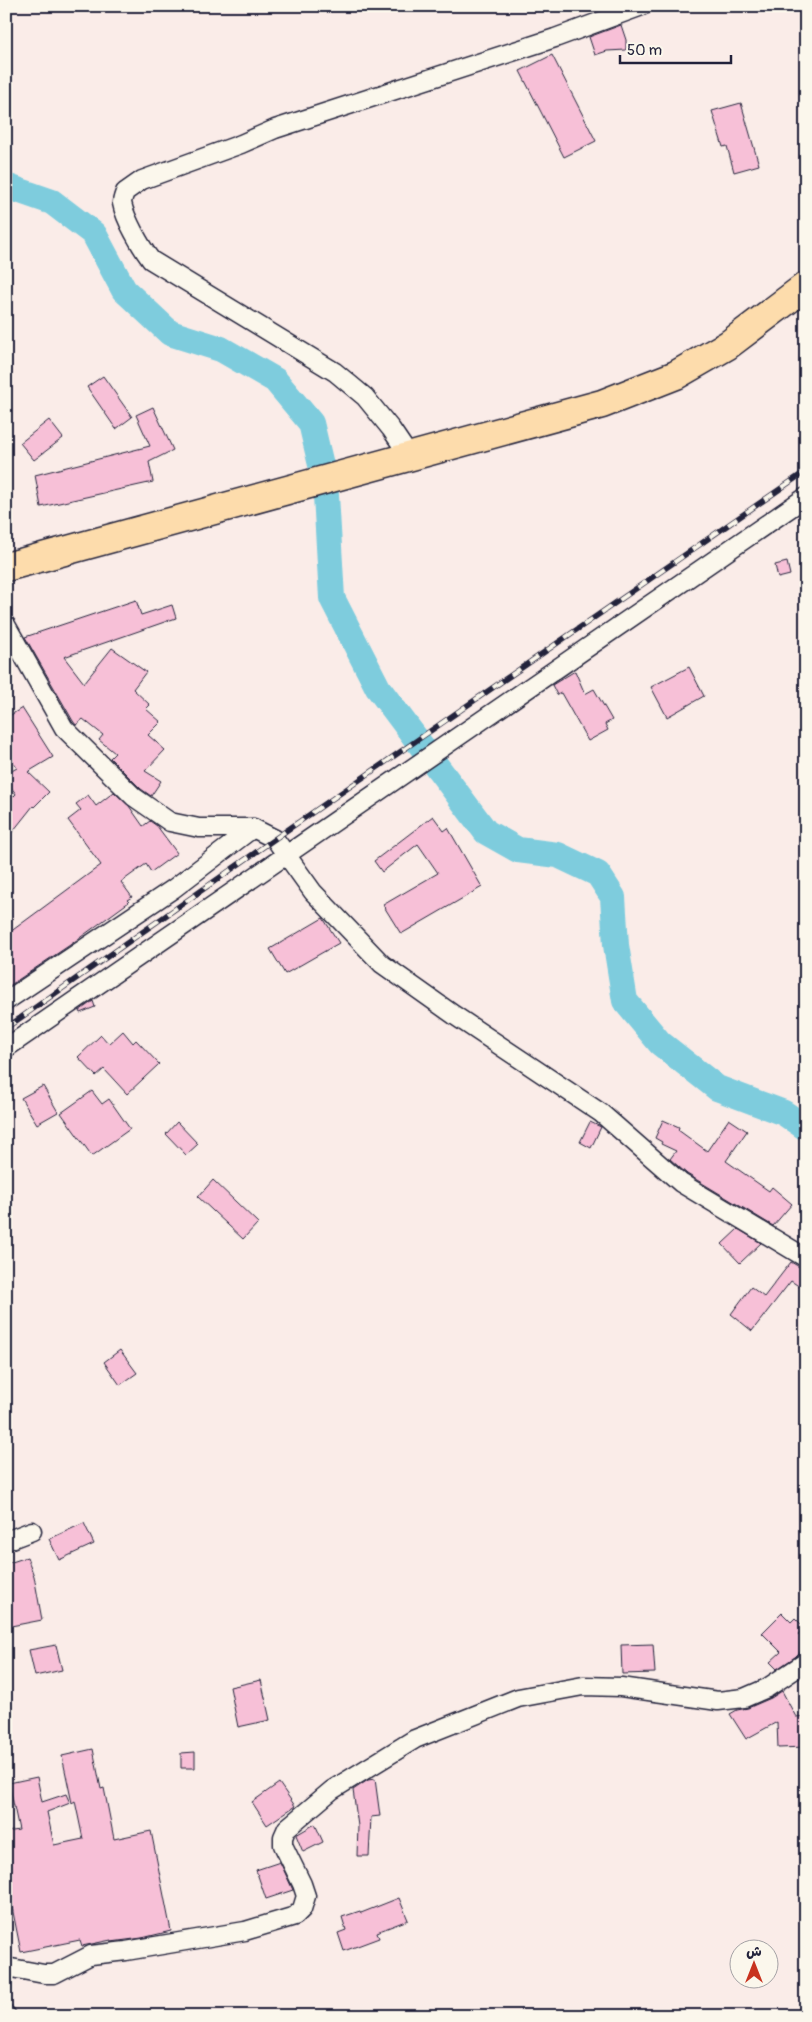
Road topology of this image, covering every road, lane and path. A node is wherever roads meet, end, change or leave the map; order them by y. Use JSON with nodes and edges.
{"nodes":[{"id":1,"x":635,"y":7,"type":"edge"},
{"id":2,"x":806,"y":286,"type":"edge"},
{"id":3,"x":410,"y":457,"type":"junction"},
{"id":4,"x":806,"y":497,"type":"edge"},
{"id":5,"x":6,"y":567,"type":"edge"},
{"id":6,"x":6,"y":625,"type":"edge"},
{"id":7,"x":253,"y":828,"type":"junction"},
{"id":8,"x":285,"y":854,"type":"junction"},
{"id":9,"x":6,"y":1001,"type":"edge"},
{"id":10,"x":6,"y":1048,"type":"edge"},
{"id":11,"x":806,"y":1258,"type":"edge"},
{"id":12,"x":32,"y":1531,"type":"dead end"},
{"id":13,"x":6,"y":1541,"type":"edge"},
{"id":14,"x":806,"y":1662,"type":"edge"},
{"id":15,"x":6,"y":1967,"type":"edge"}],
"edges":[{"from":1,"to":3,"type":"street"},
{"from":2,"to":3,"type":"main road"},
{"from":3,"to":5,"type":"main road"},
{"from":4,"to":8,"type":"street"},
{"from":6,"to":7,"type":"street"},
{"from":7,"to":8,"type":"street"},
{"from":7,"to":9,"type":"street"},
{"from":8,"to":10,"type":"street"},
{"from":8,"to":11,"type":"street"},
{"from":12,"to":13,"type":"street"},
{"from":14,"to":15,"type":"street"}]}
